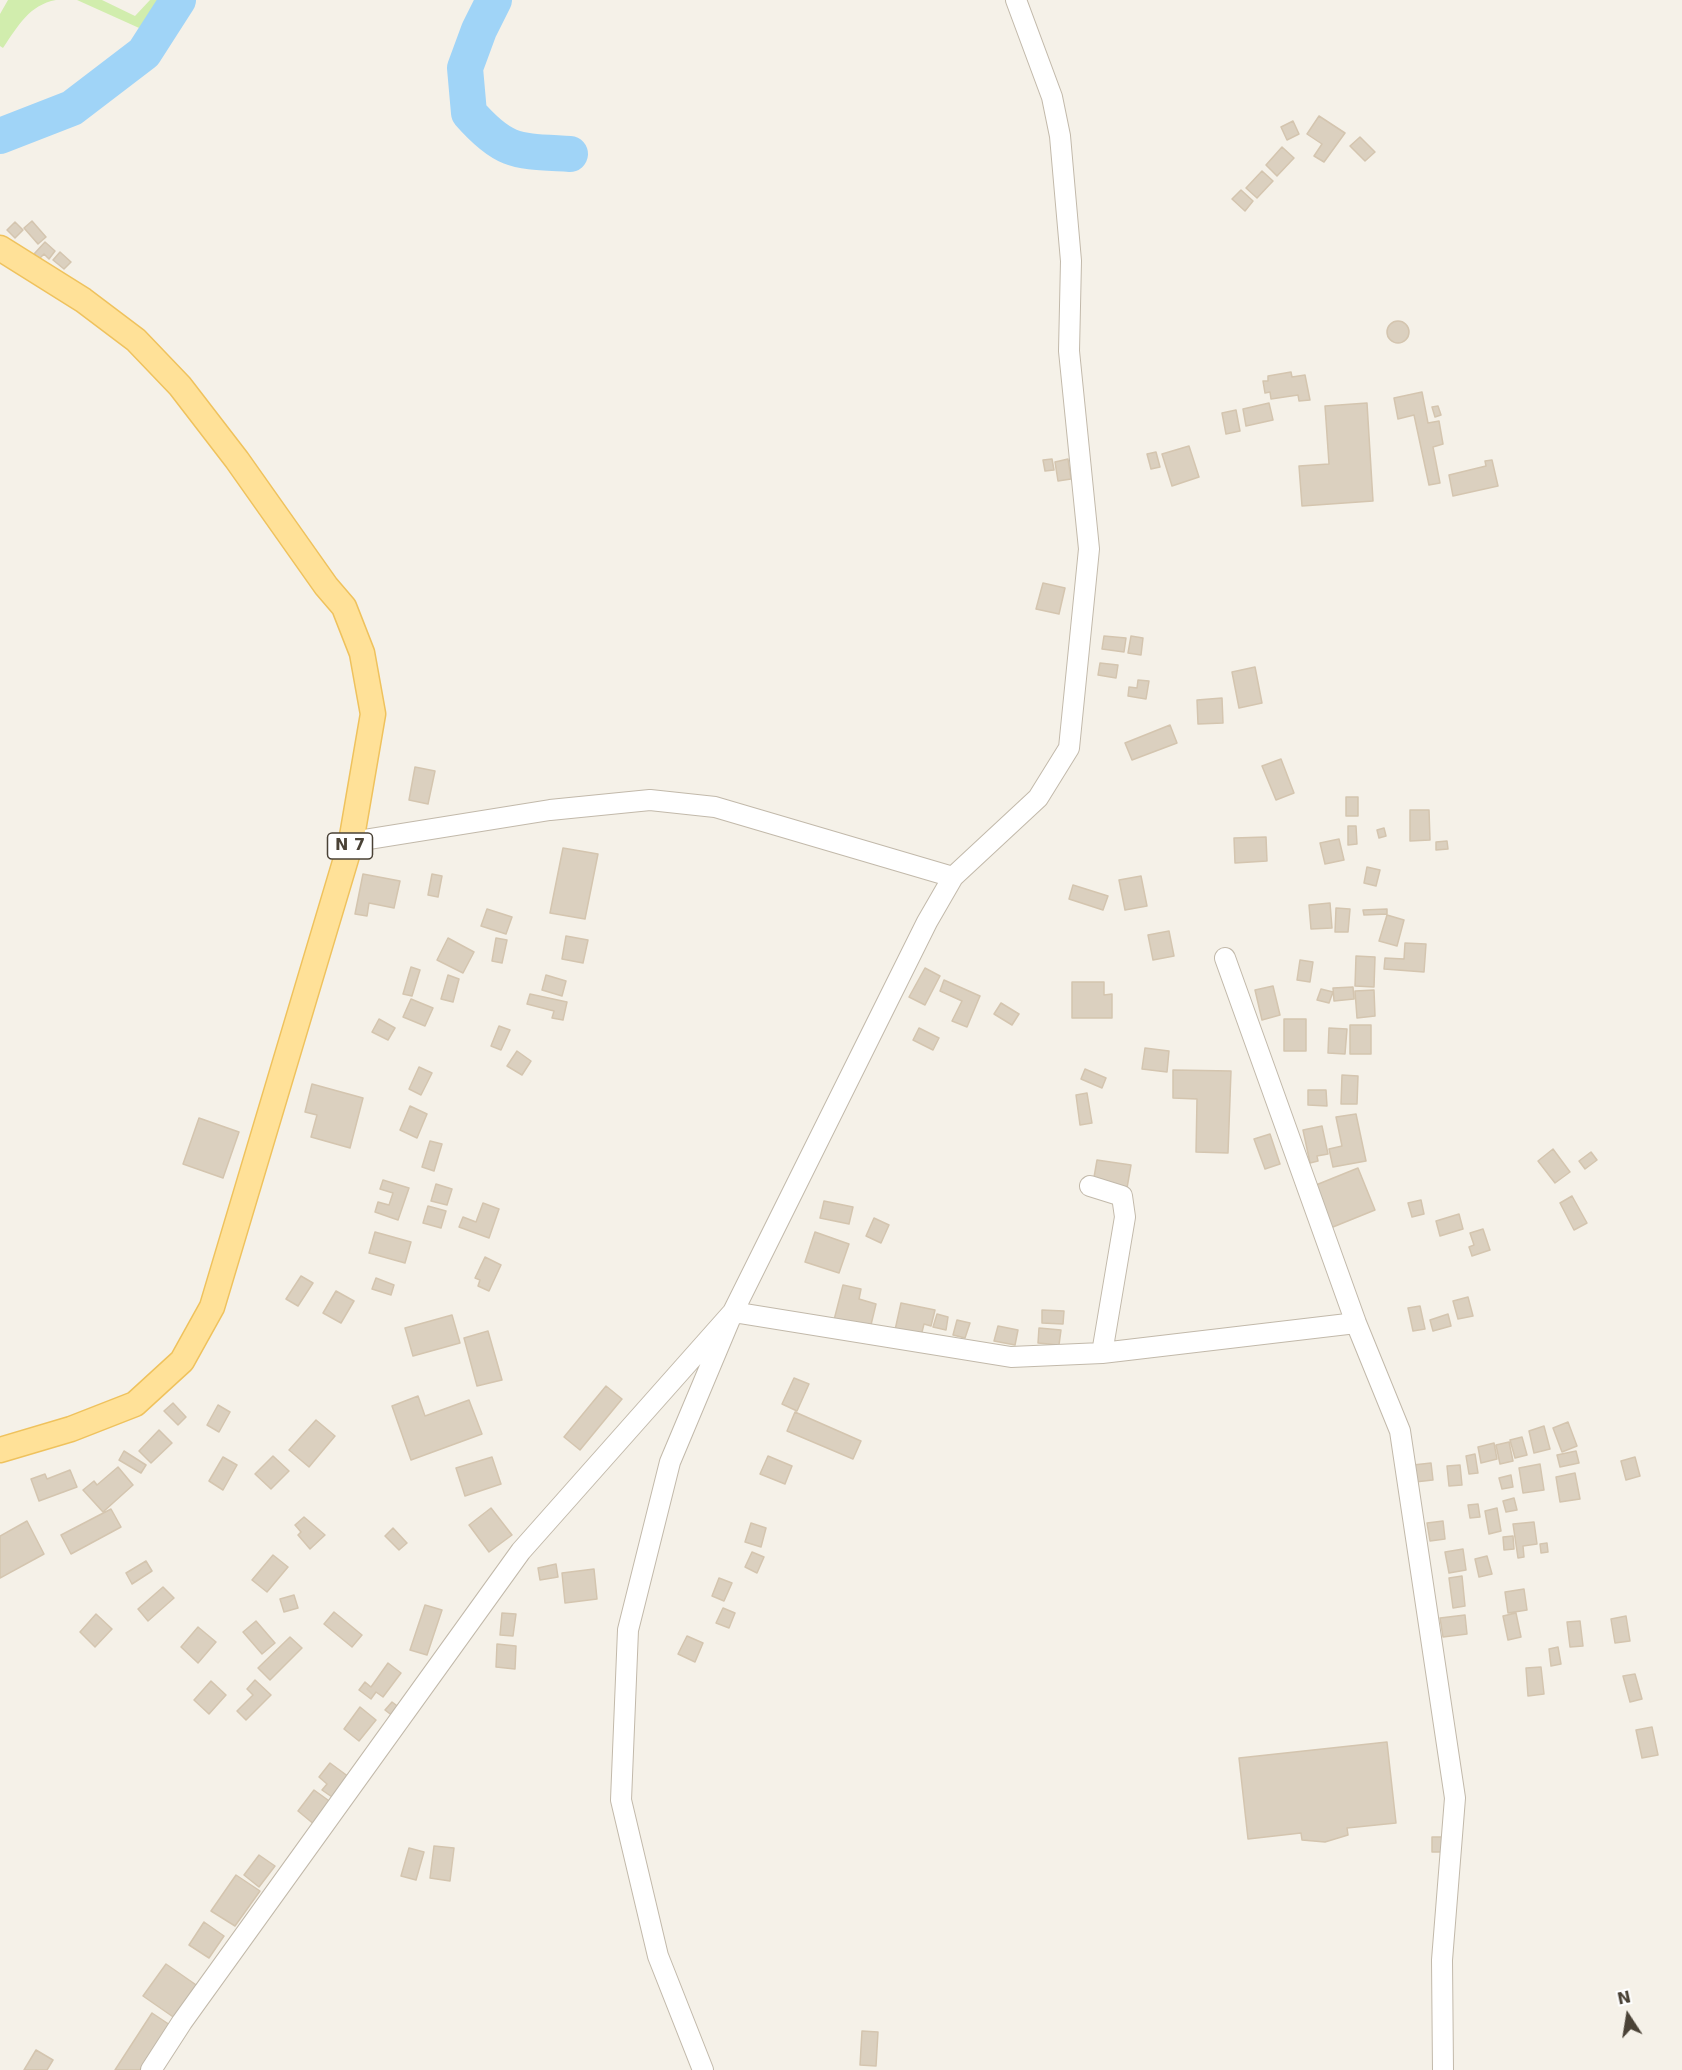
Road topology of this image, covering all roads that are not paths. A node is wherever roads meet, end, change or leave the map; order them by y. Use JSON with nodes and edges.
{"nodes":[{"id":1,"x":1016,"y":0,"type":"edge"},
{"id":2,"x":0,"y":248,"type":"edge"},
{"id":3,"x":351,"y":842,"type":"junction"},
{"id":4,"x":953,"y":877,"type":"junction"},
{"id":5,"x":1225,"y":958,"type":"dead end"},
{"id":6,"x":1090,"y":1186,"type":"dead end"},
{"id":7,"x":733,"y":1312,"type":"junction"},
{"id":8,"x":1356,"y":1323,"type":"junction"},
{"id":9,"x":1101,"y":1353,"type":"junction"},
{"id":10,"x":0,"y":1450,"type":"edge"},
{"id":11,"x":151,"y":2070,"type":"edge"},
{"id":12,"x":703,"y":2070,"type":"edge"},
{"id":13,"x":1443,"y":2070,"type":"edge"}],
"edges":[{"from":1,"to":4,"type":"street"},
{"from":2,"to":3,"type":"main road","number":"N 7"},
{"from":3,"to":4,"type":"street"},
{"from":3,"to":10,"type":"main road","number":"N 7"},
{"from":4,"to":7,"type":"street"},
{"from":5,"to":8,"type":"street"},
{"from":6,"to":9,"type":"street"},
{"from":7,"to":9,"type":"street"},
{"from":7,"to":11,"type":"street"},
{"from":7,"to":12,"type":"street"},
{"from":8,"to":9,"type":"street"},
{"from":8,"to":13,"type":"street"}]}
